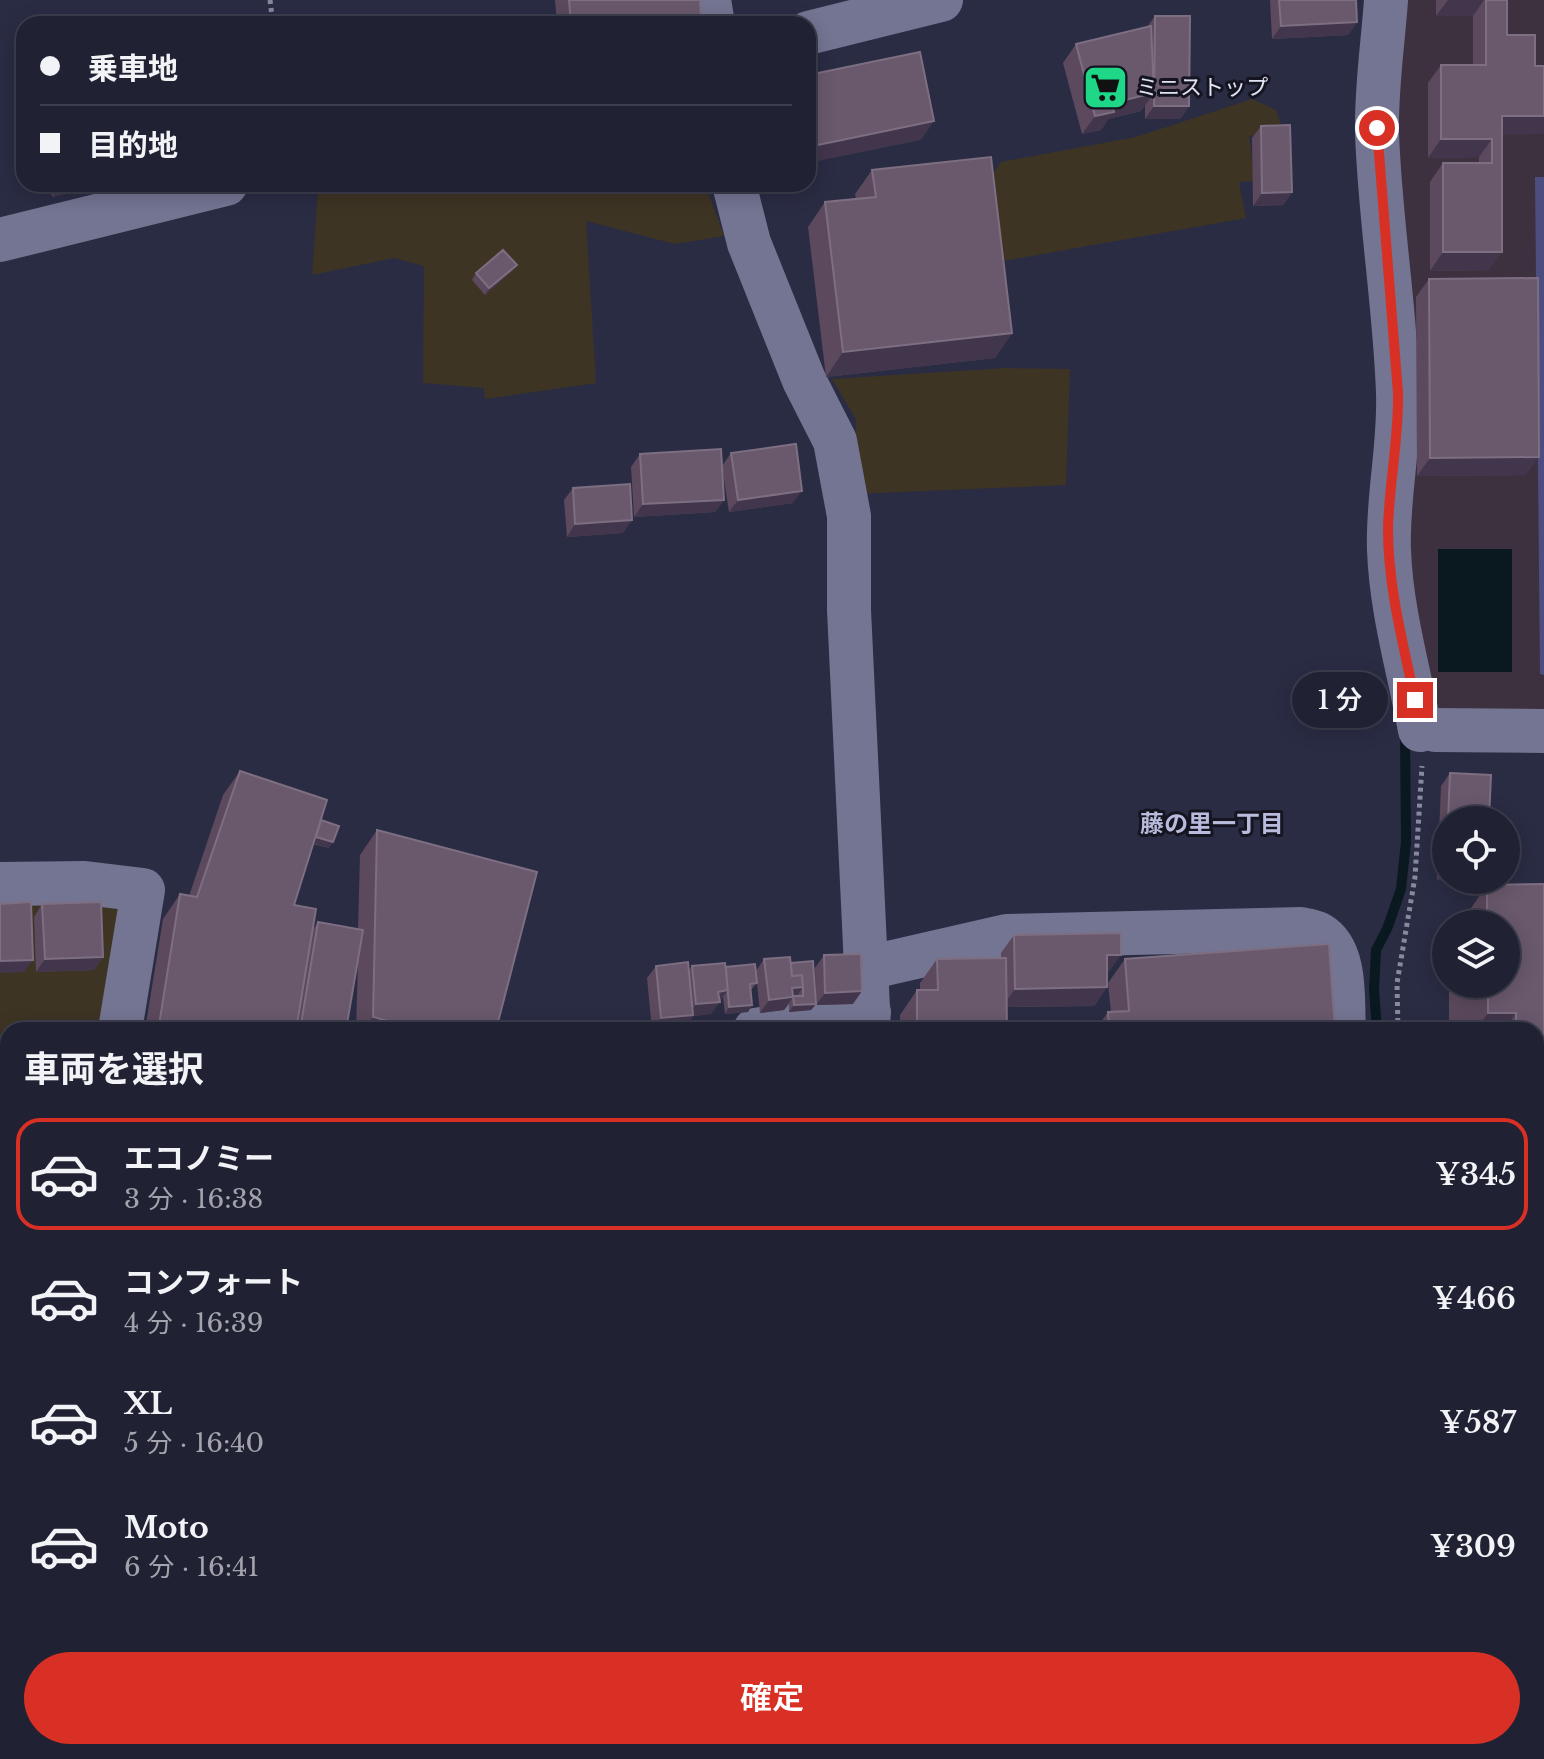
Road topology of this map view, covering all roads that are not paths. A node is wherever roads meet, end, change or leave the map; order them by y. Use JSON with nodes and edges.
{"nodes":[{"id":1,"x":941,"y":0,"type":"edge"},
{"id":2,"x":1386,"y":0,"type":"edge"},
{"id":3,"x":816,"y":31,"type":"edge"},
{"id":4,"x":194,"y":192,"type":"edge"},
{"id":5,"x":736,"y":192,"type":"edge"},
{"id":6,"x":0,"y":240,"type":"edge"},
{"id":7,"x":1544,"y":731,"type":"edge"},
{"id":8,"x":0,"y":884,"type":"edge"},
{"id":9,"x":867,"y":968,"type":"junction"},
{"id":10,"x":869,"y":1021,"type":"edge"},
{"id":11,"x":121,"y":1022,"type":"edge"},
{"id":12,"x":1343,"y":1022,"type":"edge"}],
"edges":[{"from":1,"to":3,"type":"street"},
{"from":2,"to":7,"type":"street"},
{"from":4,"to":6,"type":"street"},
{"from":5,"to":9,"type":"street"},
{"from":8,"to":11,"type":"street"},
{"from":9,"to":10,"type":"street"},
{"from":9,"to":12,"type":"street"}]}
